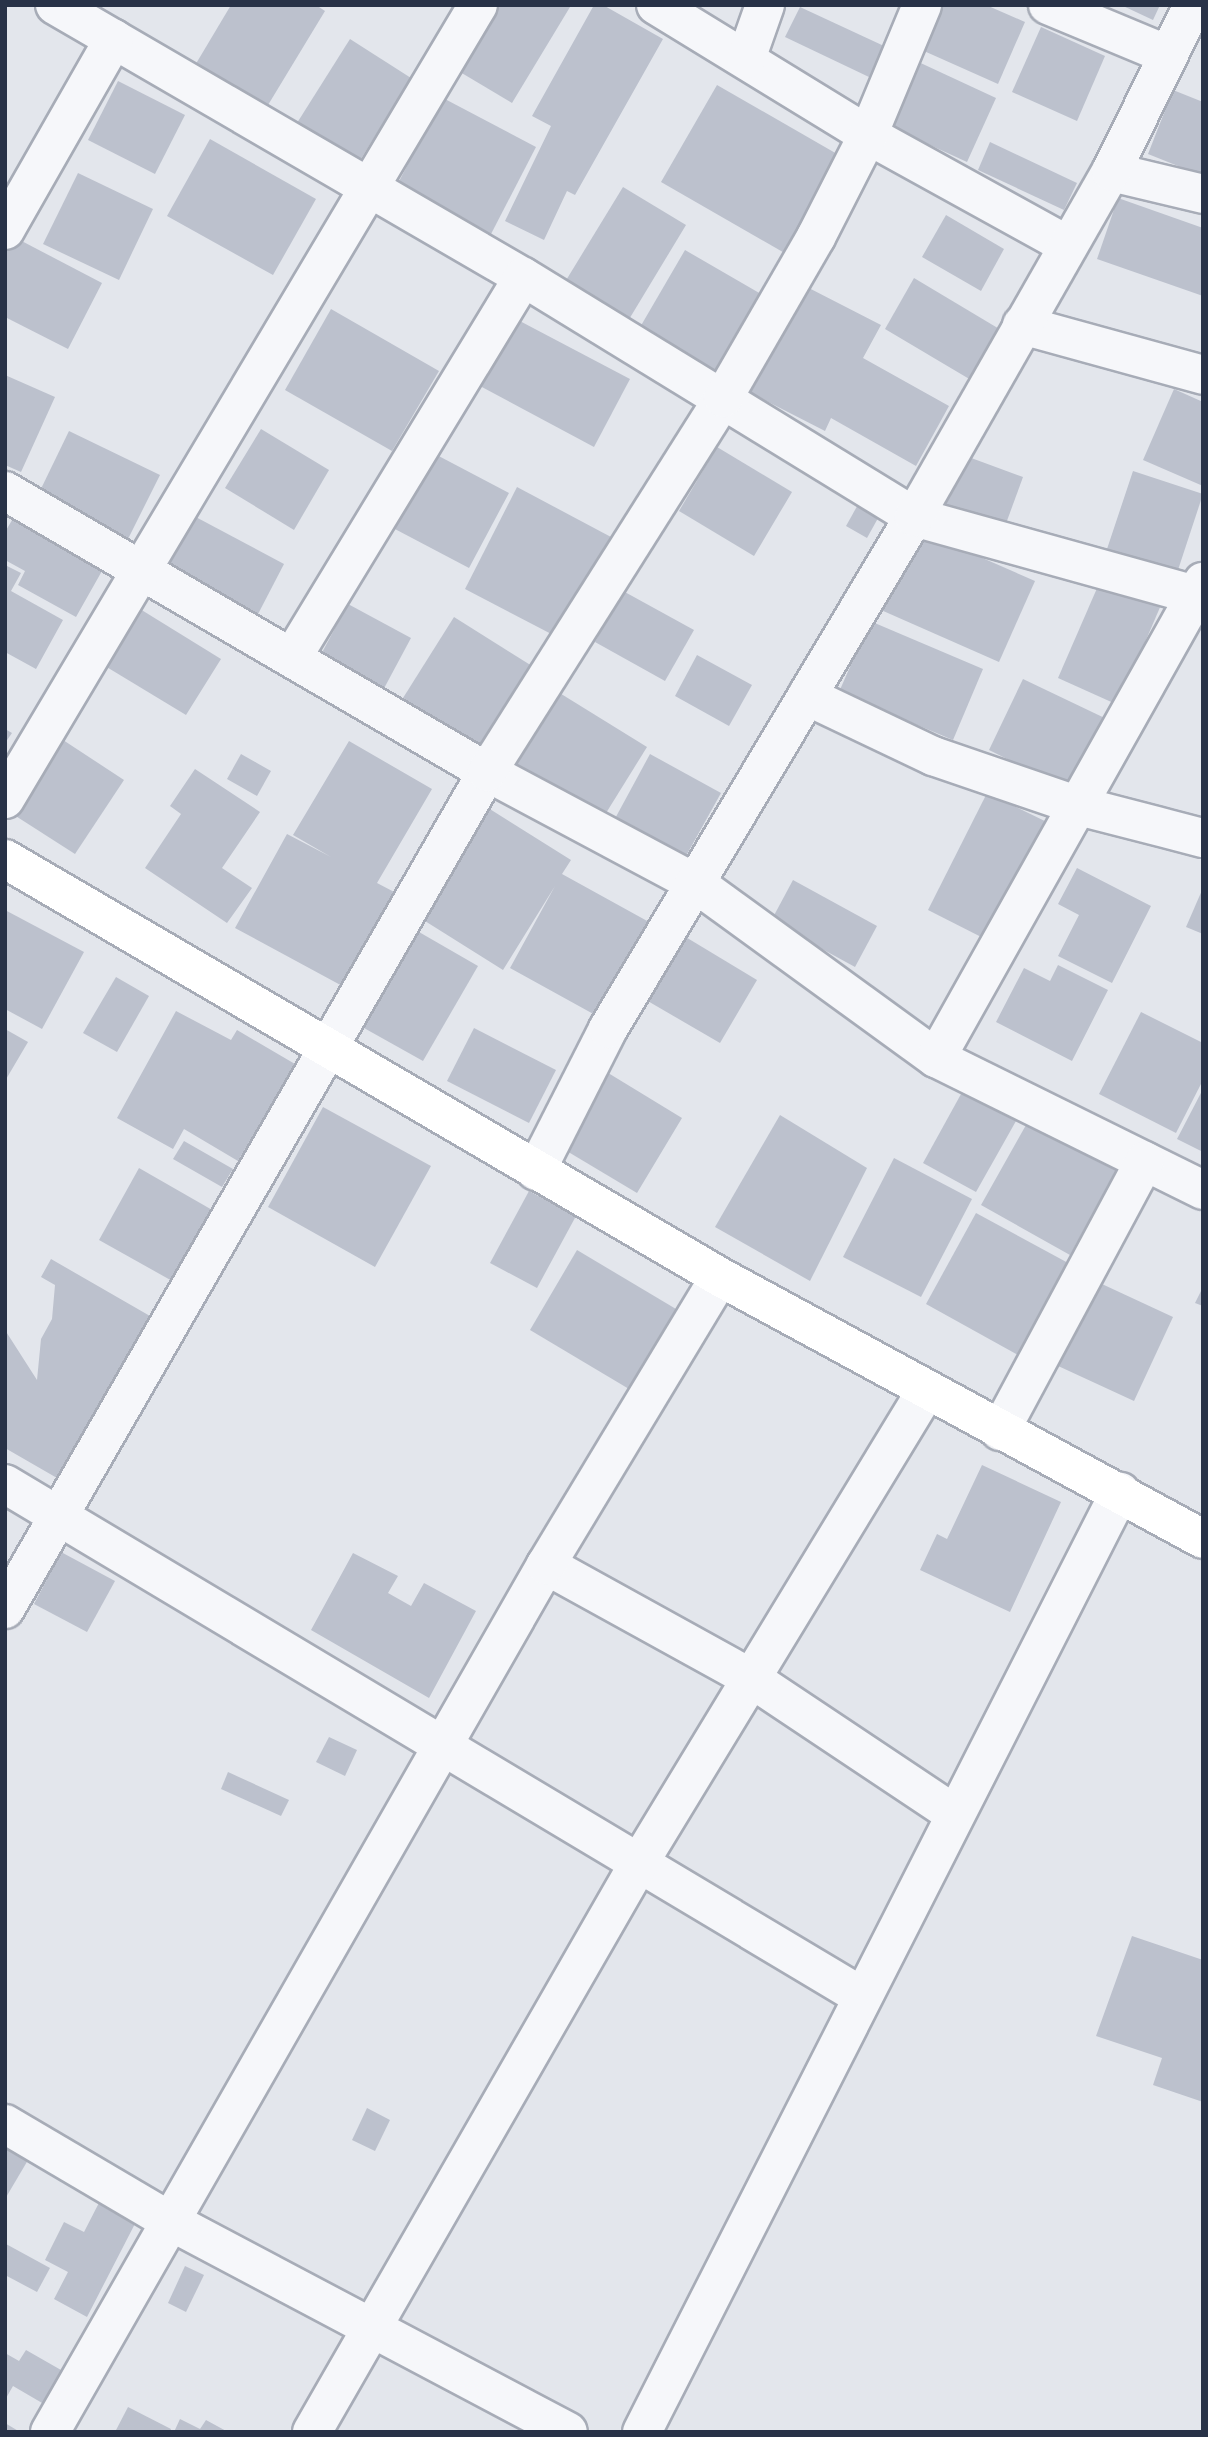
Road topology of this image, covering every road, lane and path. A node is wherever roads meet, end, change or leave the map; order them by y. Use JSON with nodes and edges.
{"nodes":[{"id":1,"x":55,"y":5,"type":"edge"},
{"id":2,"x":478,"y":5,"type":"edge"},
{"id":3,"x":656,"y":5,"type":"edge"},
{"id":4,"x":765,"y":5,"type":"edge"},
{"id":5,"x":922,"y":5,"type":"edge"},
{"id":6,"x":1048,"y":5,"type":"edge"},
{"id":7,"x":1193,"y":5,"type":"edge"},
{"id":8,"x":114,"y":40,"type":"junction"},
{"id":9,"x":1168,"y":55,"type":"junction"},
{"id":10,"x":746,"y":59,"type":"junction"},
{"id":11,"x":868,"y":135,"type":"junction"},
{"id":12,"x":1111,"y":172,"type":"junction"},
{"id":13,"x":367,"y":189,"type":"junction"},
{"id":14,"x":1203,"y":194,"type":"edge"},
{"id":15,"x":5,"y":230,"type":"edge"},
{"id":16,"x":1067,"y":245,"type":"junction"},
{"id":17,"x":523,"y":277,"type":"junction"},
{"id":18,"x":1022,"y":325,"type":"junction"},
{"id":19,"x":1203,"y":375,"type":"edge"},
{"id":20,"x":723,"y":398,"type":"junction"},
{"id":21,"x":5,"y":491,"type":"edge"},
{"id":22,"x":914,"y":517,"type":"junction"},
{"id":23,"x":140,"y":572,"type":"junction"},
{"id":24,"x":1201,"y":591,"type":"edge"},
{"id":25,"x":293,"y":656,"type":"junction"},
{"id":26,"x":807,"y":696,"type":"junction"},
{"id":27,"x":487,"y":772,"type":"junction"},
{"id":28,"x":5,"y":799,"type":"edge"},
{"id":29,"x":1079,"y":806,"type":"junction"},
{"id":30,"x":1203,"y":838,"type":"edge"},
{"id":31,"x":5,"y":859,"type":"edge"},
{"id":32,"x":695,"y":883,"type":"junction"},
{"id":33,"x":328,"y":1048,"type":"junction"},
{"id":34,"x":936,"y":1059,"type":"junction"},
{"id":35,"x":1145,"y":1161,"type":"junction"},
{"id":36,"x":536,"y":1171,"type":"junction"},
{"id":37,"x":1203,"y":1190,"type":"edge"},
{"id":38,"x":720,"y":1278,"type":"junction"},
{"id":39,"x":926,"y":1391,"type":"junction"},
{"id":40,"x":1000,"y":1431,"type":"junction"},
{"id":41,"x":5,"y":1484,"type":"edge"},
{"id":42,"x":1120,"y":1492,"type":"junction"},
{"id":43,"x":58,"y":1516,"type":"junction"},
{"id":44,"x":1203,"y":1539,"type":"edge"},
{"id":45,"x":546,"y":1565,"type":"junction"},
{"id":46,"x":5,"y":1609,"type":"edge"},
{"id":47,"x":749,"y":1677,"type":"junction"},
{"id":48,"x":443,"y":1745,"type":"junction"},
{"id":49,"x":953,"y":1812,"type":"junction"},
{"id":50,"x":639,"y":1863,"type":"junction"},
{"id":51,"x":861,"y":1996,"type":"junction"},
{"id":52,"x":5,"y":2124,"type":"edge"},
{"id":53,"x":170,"y":2221,"type":"junction"},
{"id":54,"x":373,"y":2328,"type":"junction"},
{"id":55,"x":50,"y":2432,"type":"edge"},
{"id":56,"x":312,"y":2432,"type":"edge"},
{"id":57,"x":568,"y":2432,"type":"edge"},
{"id":58,"x":642,"y":2432,"type":"edge"}],
"edges":[{"from":1,"to":8,"type":"street"},
{"from":2,"to":13,"type":"street"},
{"from":3,"to":10,"type":"street"},
{"from":4,"to":10,"type":"street"},
{"from":5,"to":11,"type":"street"},
{"from":6,"to":9,"type":"street"},
{"from":7,"to":9,"type":"street"},
{"from":8,"to":13,"type":"street"},
{"from":8,"to":15,"type":"street"},
{"from":9,"to":12,"type":"street"},
{"from":10,"to":11,"type":"street"},
{"from":11,"to":16,"type":"street"},
{"from":11,"to":20,"type":"street"},
{"from":12,"to":14,"type":"street"},
{"from":12,"to":16,"type":"street"},
{"from":13,"to":17,"type":"street"},
{"from":13,"to":23,"type":"street"},
{"from":16,"to":18,"type":"street"},
{"from":17,"to":20,"type":"street"},
{"from":17,"to":25,"type":"street"},
{"from":18,"to":19,"type":"street"},
{"from":18,"to":22,"type":"street"},
{"from":20,"to":22,"type":"street"},
{"from":20,"to":27,"type":"street"},
{"from":21,"to":23,"type":"street"},
{"from":22,"to":24,"type":"street"},
{"from":22,"to":26,"type":"street"},
{"from":23,"to":25,"type":"street"},
{"from":23,"to":28,"type":"street"},
{"from":24,"to":29,"type":"street"},
{"from":25,"to":27,"type":"street"},
{"from":26,"to":29,"type":"street"},
{"from":26,"to":32,"type":"street"},
{"from":27,"to":32,"type":"street"},
{"from":27,"to":33,"type":"street"},
{"from":29,"to":30,"type":"street"},
{"from":29,"to":34,"type":"street"},
{"from":31,"to":33,"type":"street"},
{"from":32,"to":34,"type":"street"},
{"from":32,"to":36,"type":"street"},
{"from":33,"to":36,"type":"street"},
{"from":33,"to":43,"type":"street"},
{"from":34,"to":35,"type":"street"},
{"from":35,"to":37,"type":"street"},
{"from":35,"to":40,"type":"street"},
{"from":36,"to":38,"type":"street"},
{"from":38,"to":39,"type":"street"},
{"from":38,"to":45,"type":"street"},
{"from":39,"to":40,"type":"street"},
{"from":39,"to":47,"type":"street"},
{"from":40,"to":42,"type":"street"},
{"from":41,"to":43,"type":"street"},
{"from":42,"to":44,"type":"street"},
{"from":42,"to":49,"type":"street"},
{"from":43,"to":46,"type":"street"},
{"from":43,"to":48,"type":"street"},
{"from":45,"to":47,"type":"street"},
{"from":45,"to":48,"type":"street"},
{"from":47,"to":49,"type":"street"},
{"from":47,"to":50,"type":"street"},
{"from":48,"to":50,"type":"street"},
{"from":48,"to":53,"type":"street"},
{"from":49,"to":51,"type":"street"},
{"from":50,"to":51,"type":"street"},
{"from":50,"to":54,"type":"street"},
{"from":51,"to":58,"type":"street"},
{"from":52,"to":53,"type":"street"},
{"from":53,"to":54,"type":"street"},
{"from":53,"to":55,"type":"street"},
{"from":54,"to":56,"type":"street"},
{"from":54,"to":57,"type":"street"}]}
